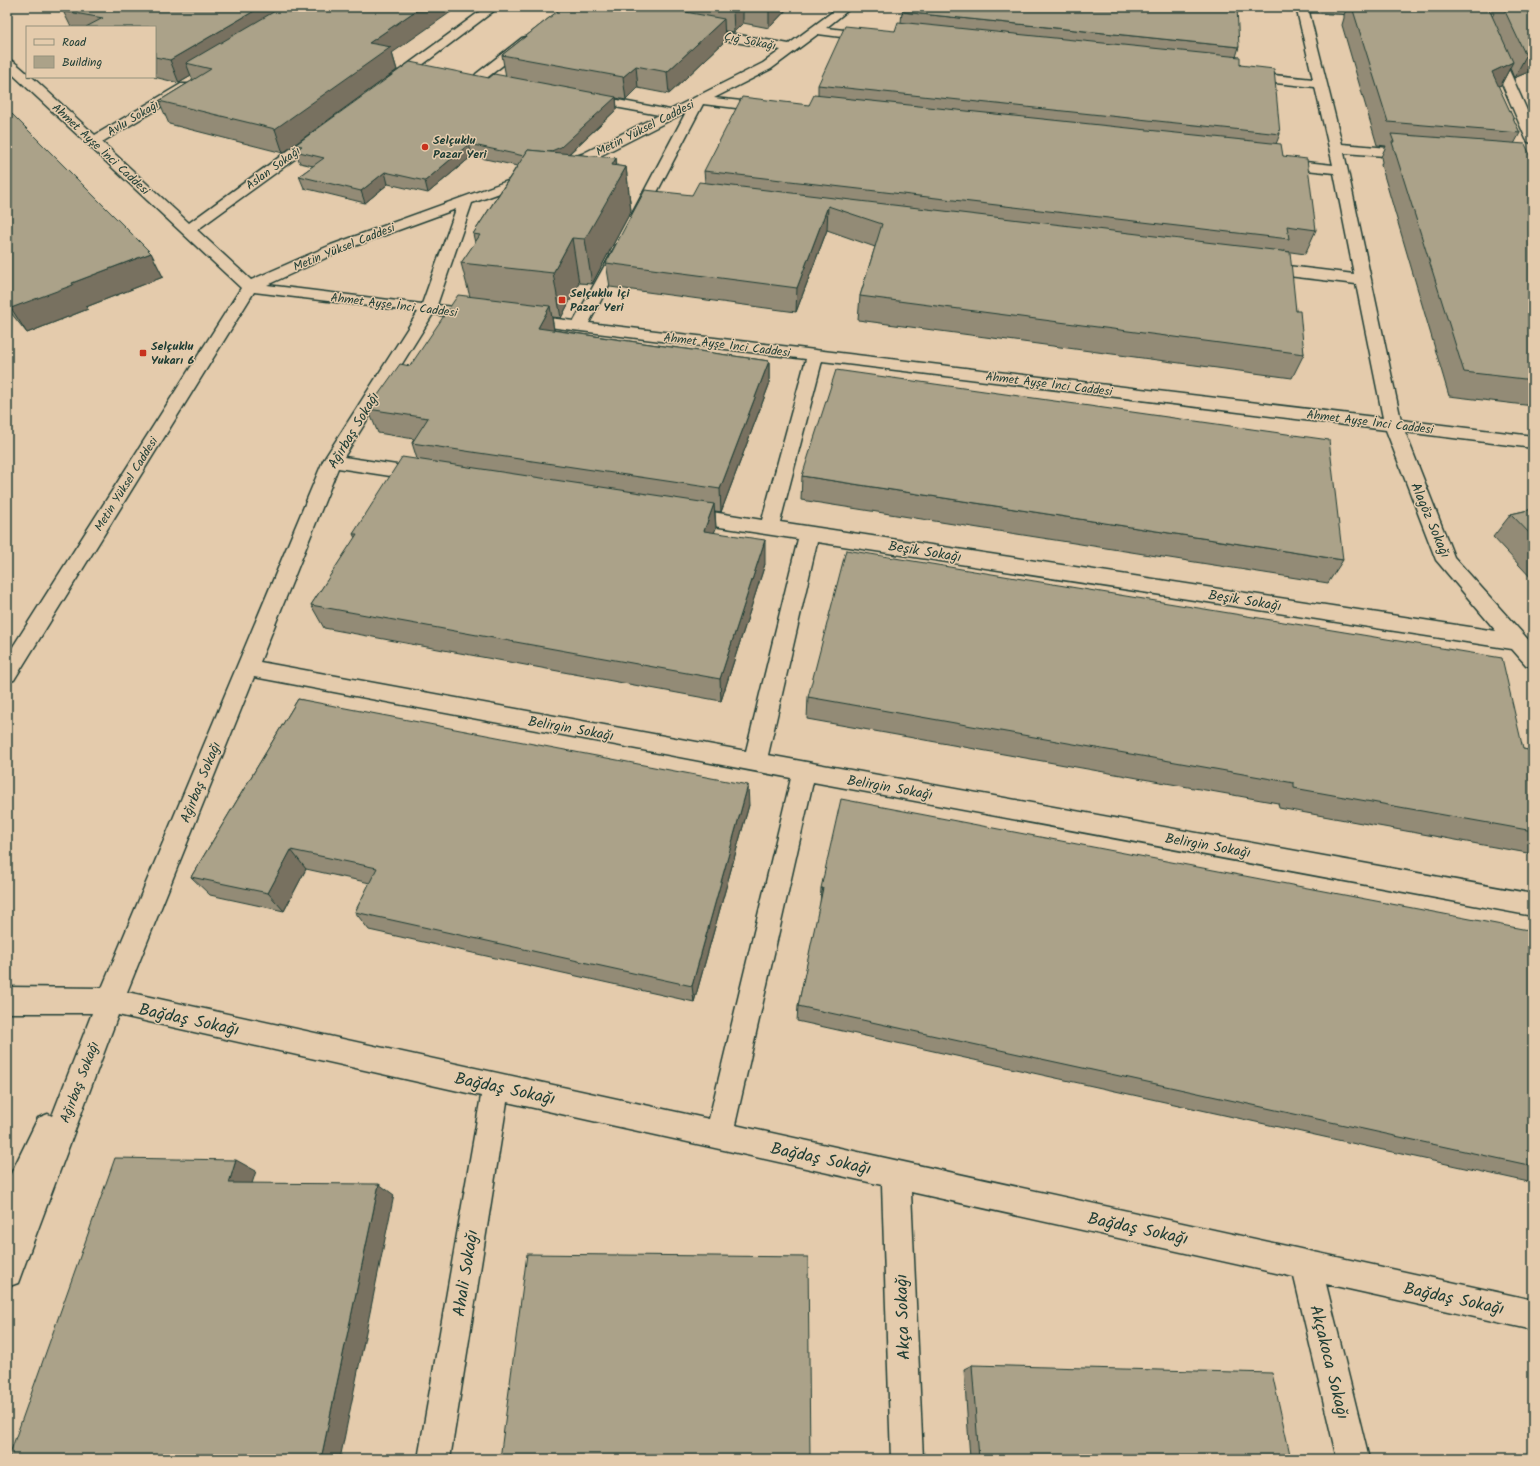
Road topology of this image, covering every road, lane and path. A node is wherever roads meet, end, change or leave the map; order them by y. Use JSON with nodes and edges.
{"nodes":[{"id":1,"x":493,"y":7,"type":"edge"},
{"id":2,"x":846,"y":7,"type":"edge"},
{"id":3,"x":1281,"y":7,"type":"edge"},
{"id":4,"x":1303,"y":8,"type":"edge"},
{"id":5,"x":1387,"y":12,"type":"edge"},
{"id":6,"x":1477,"y":12,"type":"edge"},
{"id":7,"x":1464,"y":16,"type":"edge"},
{"id":8,"x":1495,"y":17,"type":"dead end"},
{"id":9,"x":684,"y":29,"type":"edge"},
{"id":10,"x":815,"y":30,"type":"junction"},
{"id":11,"x":534,"y":35,"type":"edge"},
{"id":12,"x":886,"y":38,"type":"edge"},
{"id":13,"x":791,"y":48,"type":"junction"},
{"id":14,"x":7,"y":63,"type":"edge"},
{"id":15,"x":415,"y":65,"type":"junction"},
{"id":16,"x":429,"y":68,"type":"edge"},
{"id":17,"x":23,"y":69,"type":"edge"},
{"id":18,"x":465,"y":74,"type":"edge"},
{"id":19,"x":1234,"y":75,"type":"edge"},
{"id":20,"x":480,"y":77,"type":"junction"},
{"id":21,"x":32,"y":78,"type":"edge"},
{"id":22,"x":195,"y":80,"type":"edge"},
{"id":23,"x":495,"y":80,"type":"edge"},
{"id":24,"x":1320,"y":84,"type":"junction"},
{"id":25,"x":383,"y":88,"type":"edge"},
{"id":26,"x":572,"y":95,"type":"edge"},
{"id":27,"x":699,"y":100,"type":"junction"},
{"id":28,"x":778,"y":109,"type":"edge"},
{"id":29,"x":672,"y":114,"type":"junction"},
{"id":30,"x":333,"y":125,"type":"edge"},
{"id":31,"x":1533,"y":139,"type":"edge"},
{"id":32,"x":93,"y":142,"type":"junction"},
{"id":33,"x":1336,"y":148,"type":"junction"},
{"id":34,"x":1423,"y":155,"type":"edge"},
{"id":35,"x":1269,"y":162,"type":"edge"},
{"id":36,"x":1340,"y":170,"type":"junction"},
{"id":37,"x":650,"y":193,"type":"junction"},
{"id":38,"x":666,"y":195,"type":"edge"},
{"id":39,"x":466,"y":201,"type":"junction"},
{"id":40,"x":188,"y":230,"type":"junction"},
{"id":41,"x":1252,"y":267,"type":"edge"},
{"id":42,"x":1363,"y":280,"type":"junction"},
{"id":43,"x":249,"y":287,"type":"junction"},
{"id":44,"x":428,"y":309,"type":"junction"},
{"id":45,"x":580,"y":327,"type":"junction"},
{"id":46,"x":815,"y":356,"type":"junction"},
{"id":47,"x":1393,"y":425,"type":"junction"},
{"id":48,"x":1533,"y":442,"type":"edge"},
{"id":49,"x":332,"y":461,"type":"junction"},
{"id":50,"x":441,"y":477,"type":"edge"},
{"id":51,"x":667,"y":512,"type":"edge"},
{"id":52,"x":769,"y":528,"type":"junction"},
{"id":53,"x":809,"y":534,"type":"junction"},
{"id":54,"x":1518,"y":642,"type":"junction"},
{"id":55,"x":1533,"y":659,"type":"edge"},
{"id":56,"x":246,"y":668,"type":"junction"},
{"id":57,"x":7,"y":674,"type":"edge"},
{"id":58,"x":755,"y":762,"type":"junction"},
{"id":59,"x":804,"y":771,"type":"junction"},
{"id":60,"x":1533,"y":905,"type":"edge"},
{"id":61,"x":7,"y":1000,"type":"edge"},
{"id":62,"x":110,"y":1001,"type":"junction"},
{"id":63,"x":496,"y":1086,"type":"junction"},
{"id":64,"x":719,"y":1136,"type":"junction"},
{"id":65,"x":896,"y":1175,"type":"junction"},
{"id":66,"x":7,"y":1213,"type":"edge"},
{"id":67,"x":1306,"y":1265,"type":"junction"},
{"id":68,"x":7,"y":1272,"type":"edge"},
{"id":69,"x":1533,"y":1315,"type":"edge"},
{"id":70,"x":434,"y":1459,"type":"edge"},
{"id":71,"x":907,"y":1459,"type":"edge"},
{"id":72,"x":1353,"y":1459,"type":"edge"}],
"edges":[{"from":1,"to":15,"type":"street"},
{"from":2,"to":10,"type":"street","name":"Metin Yüksel Caddesi"},
{"from":3,"to":4,"type":"street"},
{"from":4,"to":5,"type":"street"},
{"from":4,"to":24,"type":"street","name":"Alagöz Sokağı"},
{"from":6,"to":7,"type":"street"},
{"from":6,"to":8,"type":"street"},
{"from":6,"to":31,"type":"street"},
{"from":9,"to":13,"type":"street","name":"Çığ Sokağı"},
{"from":10,"to":12,"type":"street"},
{"from":10,"to":13,"type":"street","name":"Metin Yüksel Caddesi"},
{"from":11,"to":20,"type":"street"},
{"from":13,"to":27,"type":"street","name":"Metin Yüksel Caddesi"},
{"from":14,"to":17,"type":"street","name":"Ahmet Ayşe İnci Caddesi"},
{"from":15,"to":16,"type":"street"},
{"from":15,"to":25,"type":"street"},
{"from":18,"to":20,"type":"street"},
{"from":19,"to":24,"type":"street"},
{"from":20,"to":23,"type":"street"},
{"from":21,"to":32,"type":"street","name":"Ahmet Ayşe İnci Caddesi"},
{"from":22,"to":32,"type":"street","name":"Avlu Sokağı"},
{"from":24,"to":33,"type":"street","name":"Alagöz Sokağı"},
{"from":26,"to":29,"type":"street"},
{"from":27,"to":28,"type":"street"},
{"from":27,"to":29,"type":"street","name":"Metin Yüksel Caddesi"},
{"from":27,"to":37,"type":"street"},
{"from":29,"to":39,"type":"street","name":"Metin Yüksel Caddesi"},
{"from":30,"to":40,"type":"street","name":"Aslan Sokağı"},
{"from":32,"to":40,"type":"street","name":"Ahmet Ayşe İnci Caddesi"},
{"from":33,"to":34,"type":"street"},
{"from":33,"to":36,"type":"street","name":"Alagöz Sokağı"},
{"from":35,"to":36,"type":"street"},
{"from":36,"to":42,"type":"street","name":"Alagöz Sokağı"},
{"from":37,"to":38,"type":"street"},
{"from":37,"to":45,"type":"street"},
{"from":39,"to":43,"type":"street","name":"Metin Yüksel Caddesi"},
{"from":39,"to":44,"type":"street","name":"Ağırbaş Sokağı"},
{"from":40,"to":43,"type":"street","name":"Ahmet Ayşe İnci Caddesi"},
{"from":41,"to":42,"type":"street"},
{"from":42,"to":47,"type":"street","name":"Alagöz Sokağı"},
{"from":43,"to":44,"type":"street","name":"Ahmet Ayşe İnci Caddesi"},
{"from":43,"to":57,"type":"street","name":"Metin Yüksel Caddesi"},
{"from":44,"to":45,"type":"street","name":"Ahmet Ayşe İnci Caddesi"},
{"from":44,"to":49,"type":"street","name":"Ağırbaş Sokağı"},
{"from":45,"to":46,"type":"street","name":"Ahmet Ayşe İnci Caddesi"},
{"from":46,"to":47,"type":"street","name":"Ahmet Ayşe İnci Caddesi"},
{"from":46,"to":52,"type":"street"},
{"from":47,"to":48,"type":"street","name":"Ahmet Ayşe İnci Caddesi"},
{"from":47,"to":54,"type":"street","name":"Alagöz Sokağı"},
{"from":49,"to":50,"type":"street"},
{"from":49,"to":56,"type":"street","name":"Ağırbaş Sokağı"},
{"from":51,"to":52,"type":"street","name":"Beşik Sokağı"},
{"from":52,"to":53,"type":"street","name":"Beşik Sokağı"},
{"from":53,"to":54,"type":"street","name":"Beşik Sokağı"},
{"from":53,"to":58,"type":"street"},
{"from":54,"to":55,"type":"street","name":"Alagöz Sokağı"},
{"from":56,"to":58,"type":"street","name":"Belirgin Sokağı"},
{"from":56,"to":62,"type":"street","name":"Ağırbaş Sokağı"},
{"from":58,"to":59,"type":"street","name":"Belirgin Sokağı"},
{"from":59,"to":60,"type":"street","name":"Belirgin Sokağı"},
{"from":59,"to":64,"type":"street"},
{"from":61,"to":62,"type":"street","name":"Bağdaş Sokağı"},
{"from":62,"to":63,"type":"street","name":"Bağdaş Sokağı"},
{"from":62,"to":66,"type":"street"},
{"from":62,"to":68,"type":"street","name":"Ağırbaş Sokağı"},
{"from":63,"to":64,"type":"street","name":"Bağdaş Sokağı"},
{"from":63,"to":70,"type":"street","name":"Ahali Sokağı"},
{"from":64,"to":65,"type":"street","name":"Bağdaş Sokağı"},
{"from":65,"to":67,"type":"street","name":"Bağdaş Sokağı"},
{"from":65,"to":71,"type":"street","name":"Akça Sokağı"},
{"from":67,"to":69,"type":"street","name":"Bağdaş Sokağı"},
{"from":67,"to":72,"type":"street","name":"Akçakoca Sokağı"}]}
